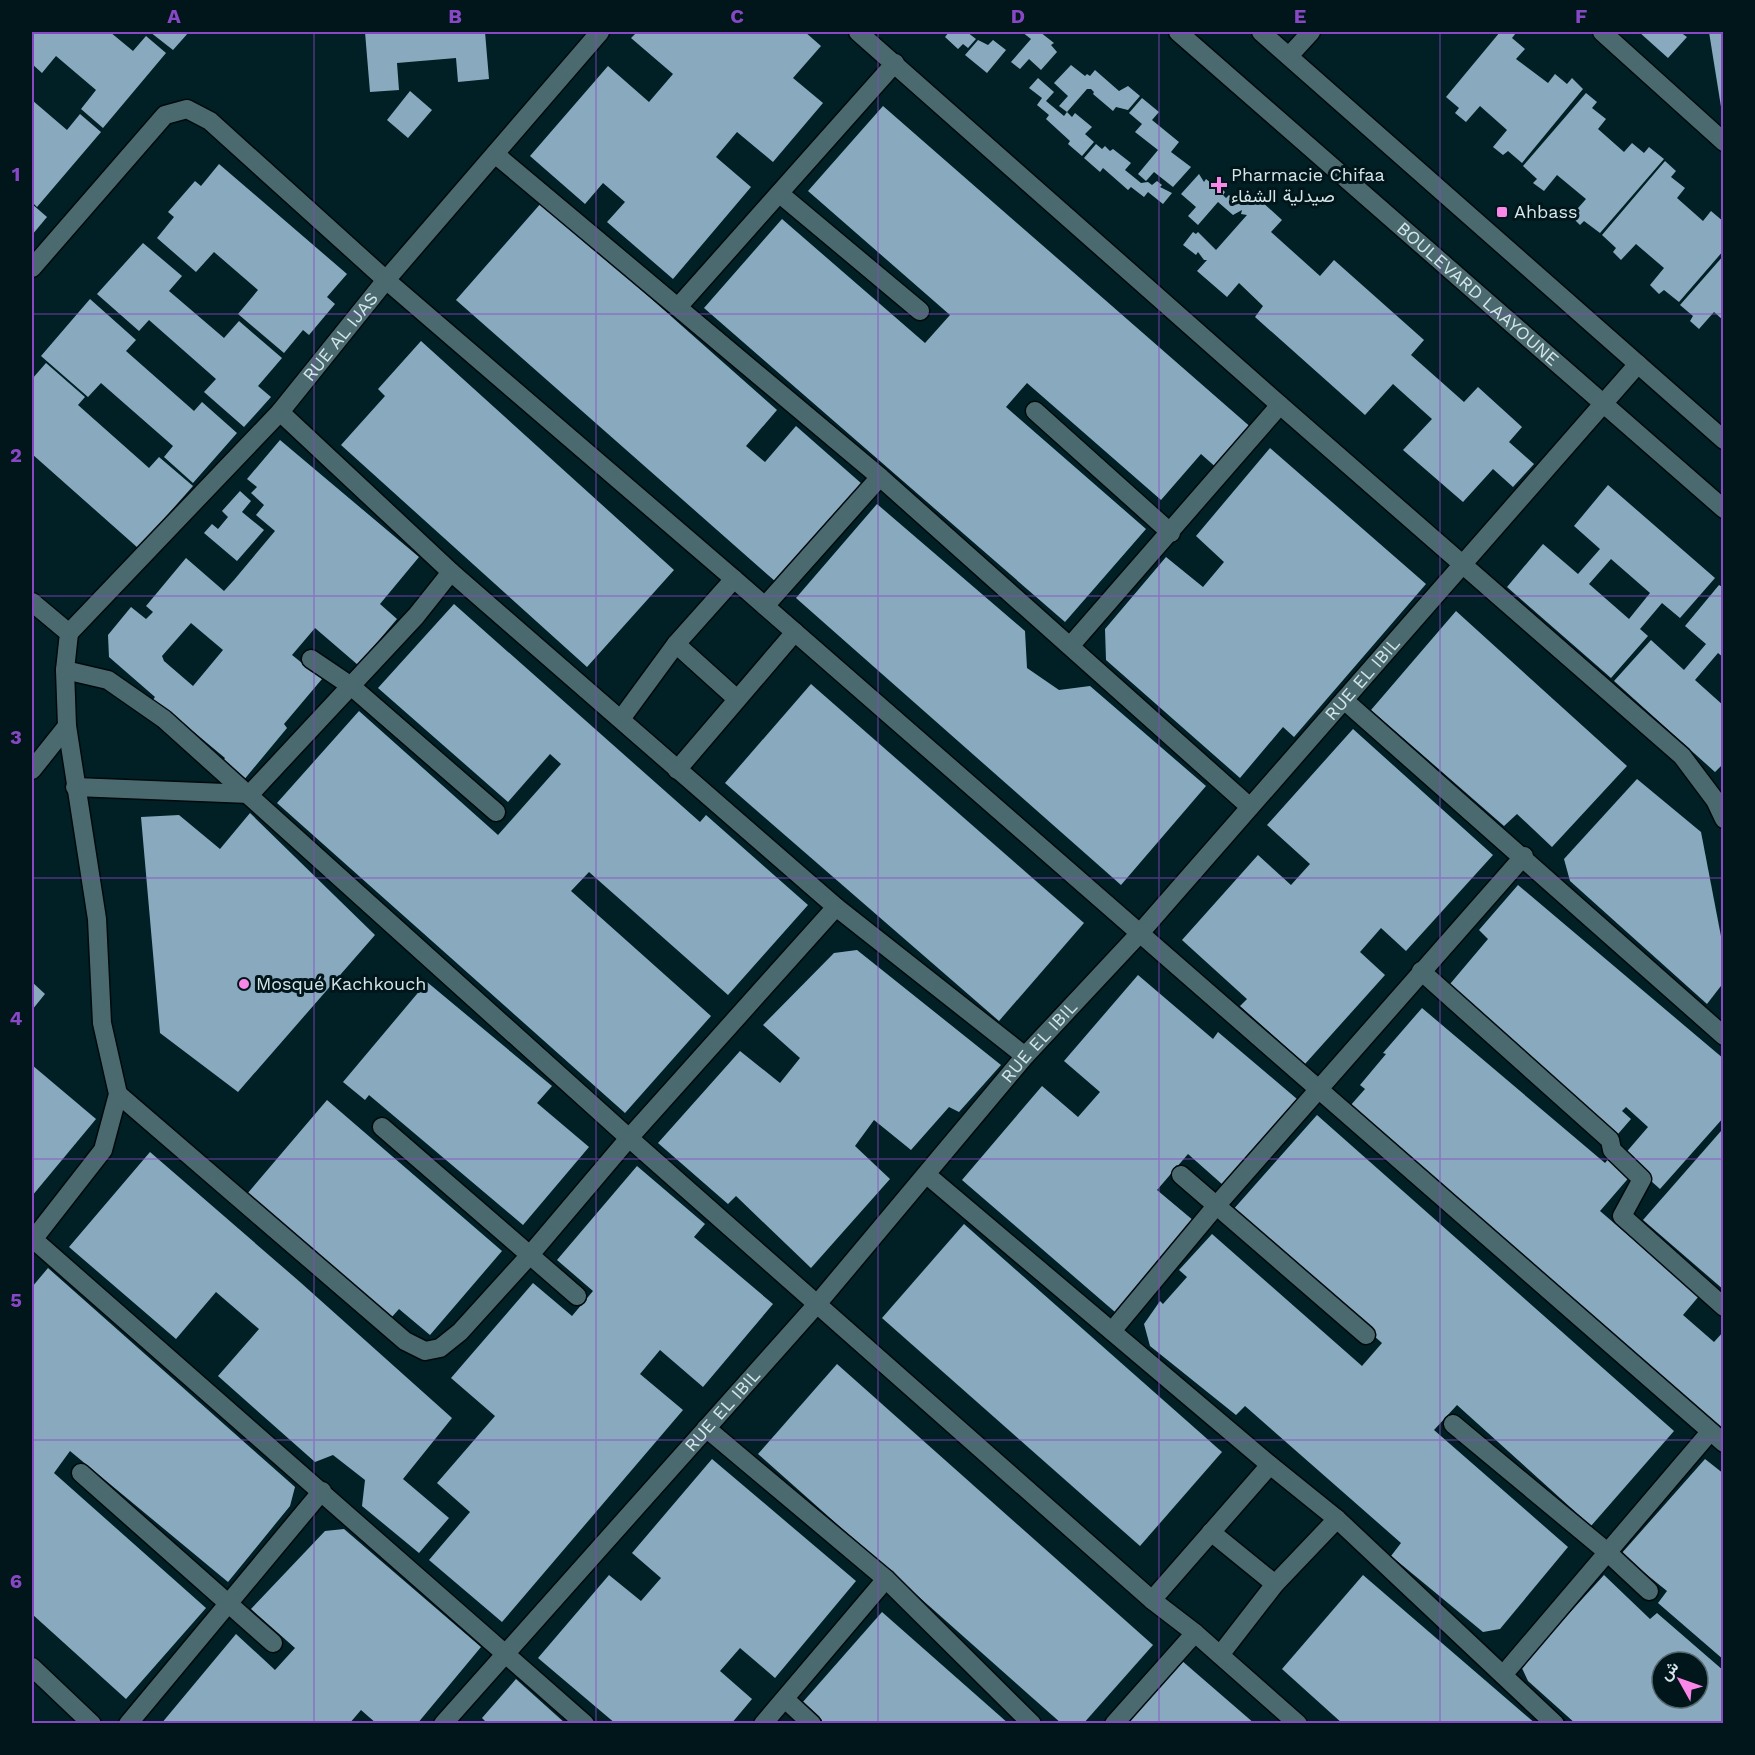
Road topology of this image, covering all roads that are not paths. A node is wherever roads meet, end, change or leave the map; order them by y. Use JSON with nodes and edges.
{"nodes":[{"id":1,"x":600,"y":32,"type":"edge"},
{"id":2,"x":858,"y":32,"type":"edge"},
{"id":3,"x":1178,"y":32,"type":"edge"},
{"id":4,"x":1261,"y":32,"type":"edge"},
{"id":5,"x":1311,"y":32,"type":"edge"},
{"id":6,"x":1602,"y":32,"type":"edge"},
{"id":7,"x":1289,"y":56,"type":"junction"},
{"id":8,"x":895,"y":63,"type":"junction"},
{"id":9,"x":1724,"y":142,"type":"edge"},
{"id":10,"x":495,"y":154,"type":"junction"},
{"id":11,"x":780,"y":194,"type":"junction"},
{"id":12,"x":32,"y":268,"type":"edge"},
{"id":13,"x":386,"y":280,"type":"junction"},
{"id":14,"x":678,"y":307,"type":"junction"},
{"id":15,"x":920,"y":312,"type":"dead end"},
{"id":16,"x":1638,"y":364,"type":"junction"},
{"id":17,"x":1603,"y":403,"type":"junction"},
{"id":18,"x":1280,"y":405,"type":"junction"},
{"id":19,"x":1035,"y":411,"type":"dead end"},
{"id":20,"x":280,"y":412,"type":"junction"},
{"id":21,"x":1723,"y":438,"type":"edge"},
{"id":22,"x":880,"y":477,"type":"junction"},
{"id":23,"x":1724,"y":509,"type":"edge"},
{"id":24,"x":1171,"y":532,"type":"junction"},
{"id":25,"x":1462,"y":563,"type":"junction"},
{"id":26,"x":451,"y":572,"type":"junction"},
{"id":27,"x":734,"y":579,"type":"junction"},
{"id":28,"x":32,"y":602,"type":"edge"},
{"id":29,"x":765,"y":606,"type":"junction"},
{"id":30,"x":795,"y":632,"type":"junction"},
{"id":31,"x":69,"y":633,"type":"junction"},
{"id":32,"x":676,"y":644,"type":"junction"},
{"id":33,"x":1071,"y":645,"type":"junction"},
{"id":34,"x":311,"y":659,"type":"dead end"},
{"id":35,"x":65,"y":670,"type":"junction"},
{"id":36,"x":351,"y":686,"type":"junction"},
{"id":37,"x":737,"y":699,"type":"junction"},
{"id":38,"x":1344,"y":700,"type":"junction"},
{"id":39,"x":621,"y":719,"type":"junction"},
{"id":40,"x":67,"y":726,"type":"junction"},
{"id":41,"x":32,"y":770,"type":"edge"},
{"id":42,"x":677,"y":770,"type":"junction"},
{"id":43,"x":75,"y":787,"type":"junction"},
{"id":44,"x":250,"y":794,"type":"junction"},
{"id":45,"x":1250,"y":807,"type":"junction"},
{"id":46,"x":496,"y":812,"type":"dead end"},
{"id":47,"x":1724,"y":819,"type":"edge"},
{"id":48,"x":1524,"y":856,"type":"junction"},
{"id":49,"x":836,"y":907,"type":"junction"},
{"id":50,"x":1140,"y":933,"type":"junction"},
{"id":51,"x":1421,"y":971,"type":"junction"},
{"id":52,"x":1724,"y":1036,"type":"edge"},
{"id":53,"x":1025,"y":1056,"type":"junction"},
{"id":54,"x":1320,"y":1090,"type":"junction"},
{"id":55,"x":118,"y":1094,"type":"junction"},
{"id":56,"x":382,"y":1127,"type":"dead end"},
{"id":57,"x":629,"y":1138,"type":"junction"},
{"id":58,"x":927,"y":1175,"type":"junction"},
{"id":59,"x":1181,"y":1175,"type":"dead end"},
{"id":60,"x":1216,"y":1206,"type":"junction"},
{"id":61,"x":32,"y":1240,"type":"edge"},
{"id":62,"x":529,"y":1256,"type":"junction"},
{"id":63,"x":578,"y":1296,"type":"dead end"},
{"id":64,"x":818,"y":1303,"type":"junction"},
{"id":65,"x":1724,"y":1307,"type":"edge"},
{"id":66,"x":1112,"y":1331,"type":"junction"},
{"id":67,"x":1366,"y":1335,"type":"dead end"},
{"id":68,"x":1452,"y":1424,"type":"dead end"},
{"id":69,"x":706,"y":1428,"type":"junction"},
{"id":70,"x":1717,"y":1438,"type":"edge"},
{"id":71,"x":1270,"y":1466,"type":"junction"},
{"id":72,"x":81,"y":1473,"type":"dead end"},
{"id":73,"x":322,"y":1491,"type":"junction"},
{"id":74,"x":1337,"y":1519,"type":"junction"},
{"id":75,"x":1210,"y":1532,"type":"junction"},
{"id":76,"x":1606,"y":1551,"type":"junction"},
{"id":77,"x":886,"y":1579,"type":"junction"},
{"id":78,"x":1275,"y":1584,"type":"junction"},
{"id":79,"x":1649,"y":1591,"type":"dead end"},
{"id":80,"x":1152,"y":1600,"type":"junction"},
{"id":81,"x":229,"y":1603,"type":"junction"},
{"id":82,"x":1195,"y":1633,"type":"junction"},
{"id":83,"x":273,"y":1643,"type":"dead end"},
{"id":84,"x":506,"y":1653,"type":"junction"},
{"id":85,"x":1220,"y":1655,"type":"junction"},
{"id":86,"x":32,"y":1667,"type":"edge"},
{"id":87,"x":1503,"y":1675,"type":"junction"},
{"id":88,"x":785,"y":1699,"type":"junction"},
{"id":89,"x":92,"y":1724,"type":"edge"},
{"id":90,"x":128,"y":1724,"type":"edge"},
{"id":91,"x":443,"y":1724,"type":"edge"},
{"id":92,"x":585,"y":1724,"type":"edge"},
{"id":93,"x":762,"y":1724,"type":"edge"},
{"id":94,"x":812,"y":1724,"type":"edge"},
{"id":95,"x":1032,"y":1724,"type":"edge"},
{"id":96,"x":1114,"y":1724,"type":"edge"},
{"id":97,"x":1298,"y":1724,"type":"edge"},
{"id":98,"x":1555,"y":1724,"type":"edge"}],
"edges":[{"from":1,"to":10,"type":"street","name":"RUE AL IJAS"},
{"from":2,"to":8,"type":"street"},
{"from":3,"to":17,"type":"street","name":"BOULEVARD LAAYOUNE"},
{"from":4,"to":7,"type":"street"},
{"from":5,"to":7,"type":"street"},
{"from":6,"to":9,"type":"street"},
{"from":7,"to":16,"type":"street"},
{"from":8,"to":11,"type":"street"},
{"from":8,"to":18,"type":"street"},
{"from":10,"to":13,"type":"street","name":"RUE AL IJAS"},
{"from":10,"to":14,"type":"street"},
{"from":11,"to":14,"type":"street"},
{"from":11,"to":15,"type":"street"},
{"from":12,"to":13,"type":"street"},
{"from":13,"to":20,"type":"street","name":"RUE AL IJAS"},
{"from":13,"to":27,"type":"street"},
{"from":14,"to":22,"type":"street"},
{"from":16,"to":17,"type":"street","name":"RUE EL IBIL"},
{"from":16,"to":21,"type":"street"},
{"from":17,"to":23,"type":"street","name":"BOULEVARD LAAYOUNE"},
{"from":17,"to":25,"type":"street","name":"RUE EL IBIL"},
{"from":18,"to":24,"type":"street"},
{"from":18,"to":25,"type":"street"},
{"from":19,"to":24,"type":"street"},
{"from":20,"to":26,"type":"street"},
{"from":20,"to":31,"type":"street","name":"RUE AL IJAS"},
{"from":22,"to":29,"type":"street"},
{"from":22,"to":33,"type":"street"},
{"from":24,"to":33,"type":"street"},
{"from":25,"to":38,"type":"street","name":"RUE EL IBIL"},
{"from":25,"to":47,"type":"street"},
{"from":26,"to":36,"type":"street"},
{"from":26,"to":39,"type":"street"},
{"from":27,"to":29,"type":"street"},
{"from":27,"to":32,"type":"street"},
{"from":28,"to":31,"type":"street"},
{"from":29,"to":30,"type":"street"},
{"from":30,"to":37,"type":"street"},
{"from":30,"to":50,"type":"street"},
{"from":31,"to":35,"type":"street"},
{"from":32,"to":37,"type":"street"},
{"from":32,"to":39,"type":"street"},
{"from":33,"to":45,"type":"street"},
{"from":34,"to":36,"type":"street"},
{"from":35,"to":40,"type":"street"},
{"from":35,"to":44,"type":"street"},
{"from":36,"to":44,"type":"street"},
{"from":36,"to":46,"type":"street"},
{"from":37,"to":42,"type":"street"},
{"from":38,"to":45,"type":"street","name":"RUE EL IBIL"},
{"from":38,"to":48,"type":"street"},
{"from":39,"to":42,"type":"street"},
{"from":40,"to":41,"type":"street"},
{"from":40,"to":43,"type":"street"},
{"from":42,"to":49,"type":"street"},
{"from":43,"to":44,"type":"street"},
{"from":43,"to":55,"type":"street"},
{"from":44,"to":57,"type":"street"},
{"from":45,"to":50,"type":"street","name":"RUE EL IBIL"},
{"from":48,"to":51,"type":"street"},
{"from":48,"to":52,"type":"street"},
{"from":49,"to":53,"type":"street"},
{"from":49,"to":57,"type":"street"},
{"from":50,"to":53,"type":"street","name":"RUE EL IBIL"},
{"from":50,"to":54,"type":"street"},
{"from":51,"to":54,"type":"street"},
{"from":51,"to":65,"type":"street"},
{"from":53,"to":58,"type":"street","name":"RUE EL IBIL"},
{"from":54,"to":60,"type":"street"},
{"from":54,"to":70,"type":"street"},
{"from":55,"to":61,"type":"street"},
{"from":55,"to":62,"type":"street"},
{"from":56,"to":62,"type":"street"},
{"from":57,"to":62,"type":"street"},
{"from":57,"to":64,"type":"street"},
{"from":58,"to":64,"type":"street","name":"RUE EL IBIL"},
{"from":58,"to":66,"type":"street"},
{"from":59,"to":60,"type":"street"},
{"from":60,"to":66,"type":"street"},
{"from":60,"to":67,"type":"street"},
{"from":61,"to":73,"type":"street"},
{"from":62,"to":63,"type":"street"},
{"from":64,"to":69,"type":"street","name":"RUE EL IBIL"},
{"from":64,"to":80,"type":"street"},
{"from":66,"to":71,"type":"street"},
{"from":68,"to":76,"type":"street"},
{"from":69,"to":77,"type":"street"},
{"from":69,"to":84,"type":"street","name":"RUE EL IBIL"},
{"from":70,"to":76,"type":"street"},
{"from":71,"to":74,"type":"street"},
{"from":71,"to":75,"type":"street"},
{"from":72,"to":81,"type":"street"},
{"from":73,"to":81,"type":"street"},
{"from":73,"to":84,"type":"street"},
{"from":74,"to":78,"type":"street"},
{"from":74,"to":87,"type":"street"},
{"from":75,"to":78,"type":"street"},
{"from":75,"to":80,"type":"street"},
{"from":76,"to":79,"type":"street"},
{"from":76,"to":87,"type":"street"},
{"from":77,"to":88,"type":"street"},
{"from":77,"to":95,"type":"street"},
{"from":78,"to":85,"type":"street"},
{"from":80,"to":82,"type":"street"},
{"from":81,"to":83,"type":"street"},
{"from":81,"to":90,"type":"street"},
{"from":82,"to":85,"type":"street"},
{"from":82,"to":96,"type":"street"},
{"from":84,"to":91,"type":"street","name":"RUE EL IBIL"},
{"from":84,"to":92,"type":"street"},
{"from":85,"to":97,"type":"street"},
{"from":86,"to":89,"type":"street"},
{"from":87,"to":98,"type":"street"},
{"from":88,"to":93,"type":"street"},
{"from":88,"to":94,"type":"street"}]}
